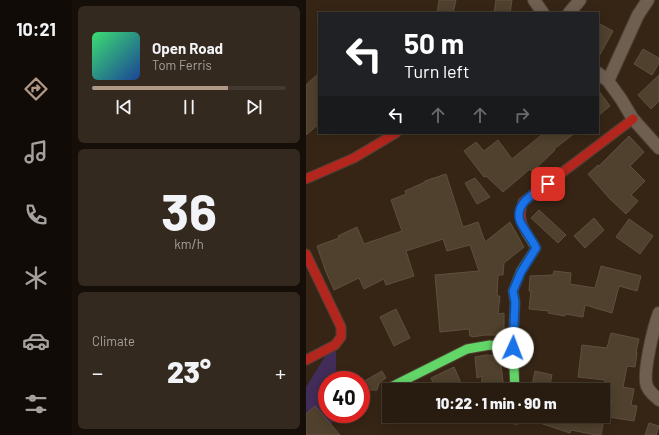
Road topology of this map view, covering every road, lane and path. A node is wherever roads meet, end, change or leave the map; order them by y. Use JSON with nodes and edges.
{"nodes":[{"id":1,"x":534,"y":0,"type":"edge"},
{"id":2,"x":580,"y":0,"type":"edge"},
{"id":3,"x":648,"y":0,"type":"edge"},
{"id":4,"x":542,"y":12,"type":"edge"},
{"id":5,"x":570,"y":12,"type":"edge"},
{"id":6,"x":599,"y":74,"type":"edge"},
{"id":7,"x":608,"y":81,"type":"junction"},
{"id":8,"x":633,"y":119,"type":"junction"},
{"id":9,"x":394,"y":134,"type":"edge"},
{"id":10,"x":659,"y":148,"type":"edge"},
{"id":11,"x":306,"y":179,"type":"edge"},
{"id":12,"x":306,"y":254,"type":"edge"},
{"id":13,"x":659,"y":313,"type":"edge"},
{"id":14,"x":513,"y":348,"type":"junction"},
{"id":15,"x":306,"y":360,"type":"edge"},
{"id":16,"x":399,"y":383,"type":"edge"},
{"id":17,"x":515,"y":383,"type":"edge"},
{"id":18,"x":659,"y":400,"type":"edge"}],
"edges":[{"from":1,"to":4,"type":"street"},
{"from":2,"to":5,"type":"street"},
{"from":3,"to":7,"type":"street"},
{"from":6,"to":7,"type":"street"},
{"from":7,"to":8,"type":"street"},
{"from":8,"to":10,"type":"street"},
{"from":8,"to":14,"type":"street"},
{"from":9,"to":11,"type":"street"},
{"from":12,"to":15,"type":"street"},
{"from":13,"to":18,"type":"street"},
{"from":14,"to":16,"type":"street"},
{"from":14,"to":17,"type":"street"}]}
